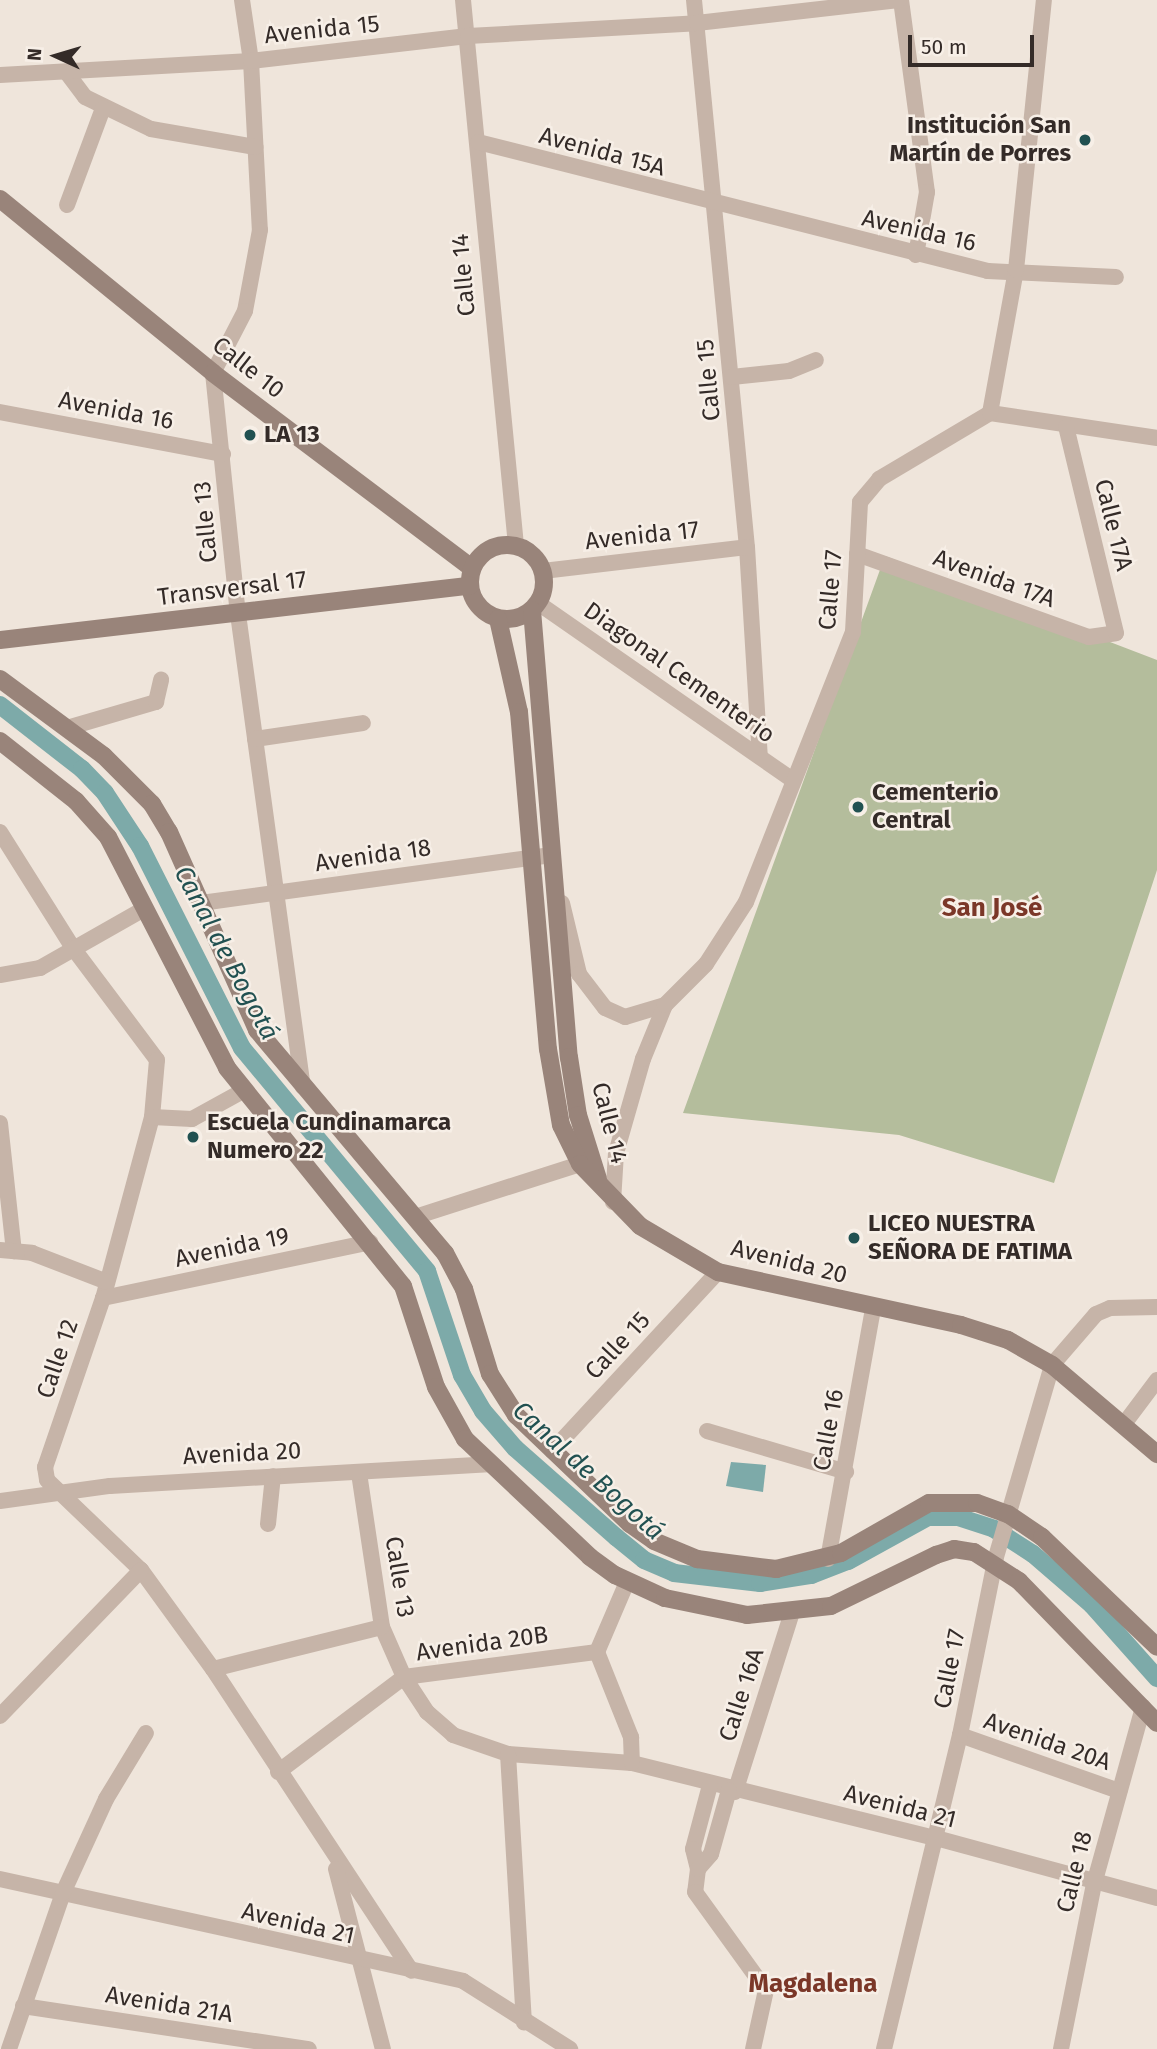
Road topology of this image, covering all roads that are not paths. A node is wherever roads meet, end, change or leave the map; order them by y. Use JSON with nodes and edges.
{"nodes":[{"id":1,"x":242,"y":0,"type":"edge"},
{"id":2,"x":463,"y":0,"type":"edge"},
{"id":3,"x":694,"y":0,"type":"edge"},
{"id":4,"x":900,"y":0,"type":"edge"},
{"id":5,"x":1044,"y":0,"type":"edge"},
{"id":6,"x":697,"y":23,"type":"junction"},
{"id":7,"x":468,"y":36,"type":"junction"},
{"id":8,"x":251,"y":61,"type":"junction"},
{"id":9,"x":67,"y":73,"type":"junction"},
{"id":10,"x":0,"y":75,"type":"edge"},
{"id":11,"x":103,"y":108,"type":"junction"},
{"id":12,"x":478,"y":142,"type":"junction"},
{"id":13,"x":255,"y":147,"type":"junction"},
{"id":14,"x":0,"y":200,"type":"edge"},
{"id":15,"x":67,"y":205,"type":"dead end"},
{"id":16,"x":715,"y":205,"type":"junction"},
{"id":17,"x":916,"y":255,"type":"junction"},
{"id":18,"x":1016,"y":270,"type":"junction"},
{"id":19,"x":1116,"y":277,"type":"dead end"},
{"id":20,"x":816,"y":360,"type":"dead end"},
{"id":21,"x":214,"y":373,"type":"junction"},
{"id":22,"x":732,"y":377,"type":"junction"},
{"id":23,"x":0,"y":412,"type":"edge"},
{"id":24,"x":990,"y":413,"type":"junction"},
{"id":25,"x":1066,"y":427,"type":"junction"},
{"id":26,"x":1157,"y":438,"type":"edge"},
{"id":27,"x":223,"y":454,"type":"junction"},
{"id":28,"x":516,"y":545,"type":"junction"},
{"id":29,"x":747,"y":548,"type":"junction"},
{"id":30,"x":857,"y":554,"type":"junction"},
{"id":31,"x":543,"y":571,"type":"junction"},
{"id":32,"x":471,"y":577,"type":"junction"},
{"id":33,"x":535,"y":606,"type":"junction"},
{"id":34,"x":238,"y":614,"type":"junction"},
{"id":35,"x":498,"y":619,"type":"junction"},
{"id":36,"x":1116,"y":633,"type":"joint"},
{"id":37,"x":0,"y":640,"type":"edge"},
{"id":38,"x":0,"y":679,"type":"edge"},
{"id":39,"x":161,"y":680,"type":"dead end"},
{"id":40,"x":363,"y":723,"type":"dead end"},
{"id":41,"x":67,"y":728,"type":"junction"},
{"id":42,"x":255,"y":739,"type":"junction"},
{"id":43,"x":0,"y":741,"type":"edge"},
{"id":44,"x":760,"y":757,"type":"junction"},
{"id":45,"x":793,"y":780,"type":"junction"},
{"id":46,"x":0,"y":832,"type":"edge"},
{"id":47,"x":550,"y":855,"type":"junction"},
{"id":48,"x":531,"y":857,"type":"junction"},
{"id":49,"x":276,"y":893,"type":"junction"},
{"id":50,"x":201,"y":903,"type":"junction"},
{"id":51,"x":144,"y":909,"type":"junction"},
{"id":52,"x":73,"y":948,"type":"junction"},
{"id":53,"x":0,"y":975,"type":"edge"},
{"id":54,"x":665,"y":1005,"type":"junction"},
{"id":55,"x":303,"y":1087,"type":"junction"},
{"id":56,"x":243,"y":1091,"type":"junction"},
{"id":57,"x":152,"y":1117,"type":"junction"},
{"id":58,"x":0,"y":1124,"type":"edge"},
{"id":59,"x":580,"y":1164,"type":"junction"},
{"id":60,"x":607,"y":1196,"type":"junction"},
{"id":61,"x":418,"y":1216,"type":"junction"},
{"id":62,"x":370,"y":1242,"type":"junction"},
{"id":63,"x":7,"y":1250,"type":"edge"},
{"id":64,"x":718,"y":1272,"type":"junction"},
{"id":65,"x":105,"y":1290,"type":"junction"},
{"id":66,"x":1157,"y":1307,"type":"edge"},
{"id":67,"x":873,"y":1308,"type":"junction"},
{"id":68,"x":1052,"y":1365,"type":"junction"},
{"id":69,"x":1157,"y":1380,"type":"edge"},
{"id":70,"x":1124,"y":1424,"type":"junction"},
{"id":71,"x":707,"y":1431,"type":"dead end"},
{"id":72,"x":552,"y":1451,"type":"junction"},
{"id":73,"x":1157,"y":1454,"type":"edge"},
{"id":74,"x":488,"y":1464,"type":"junction"},
{"id":75,"x":846,"y":1472,"type":"junction"},
{"id":76,"x":359,"y":1473,"type":"junction"},
{"id":77,"x":273,"y":1476,"type":"junction"},
{"id":78,"x":60,"y":1493,"type":"junction"},
{"id":79,"x":0,"y":1500,"type":"edge"},
{"id":80,"x":1007,"y":1519,"type":"junction"},
{"id":81,"x":268,"y":1524,"type":"dead end"},
{"id":82,"x":828,"y":1559,"type":"junction"},
{"id":83,"x":996,"y":1560,"type":"junction"},
{"id":84,"x":141,"y":1570,"type":"junction"},
{"id":85,"x":627,"y":1582,"type":"junction"},
{"id":86,"x":792,"y":1612,"type":"junction"},
{"id":87,"x":382,"y":1627,"type":"junction"},
{"id":88,"x":1157,"y":1647,"type":"edge"},
{"id":89,"x":597,"y":1652,"type":"junction"},
{"id":90,"x":213,"y":1669,"type":"junction"},
{"id":91,"x":404,"y":1677,"type":"junction"},
{"id":92,"x":1143,"y":1707,"type":"junction"},
{"id":93,"x":0,"y":1716,"type":"edge"},
{"id":94,"x":1157,"y":1723,"type":"edge"},
{"id":95,"x":146,"y":1733,"type":"dead end"},
{"id":96,"x":960,"y":1735,"type":"junction"},
{"id":97,"x":508,"y":1754,"type":"junction"},
{"id":98,"x":632,"y":1763,"type":"junction"},
{"id":99,"x":278,"y":1772,"type":"junction"},
{"id":100,"x":710,"y":1785,"type":"junction"},
{"id":101,"x":732,"y":1791,"type":"junction"},
{"id":102,"x":1119,"y":1791,"type":"junction"},
{"id":103,"x":936,"y":1838,"type":"junction"},
{"id":104,"x":333,"y":1857,"type":"junction"},
{"id":105,"x":698,"y":1869,"type":"junction"},
{"id":106,"x":0,"y":1879,"type":"edge"},
{"id":107,"x":1094,"y":1884,"type":"junction"},
{"id":108,"x":64,"y":1893,"type":"junction"},
{"id":109,"x":1157,"y":1898,"type":"edge"},
{"id":110,"x":362,"y":1962,"type":"junction"},
{"id":111,"x":411,"y":1971,"type":"junction"},
{"id":112,"x":23,"y":2006,"type":"junction"},
{"id":113,"x":524,"y":2023,"type":"junction"},
{"id":114,"x":197,"y":2032,"type":"junction"},
{"id":115,"x":9,"y":2049,"type":"edge"},
{"id":116,"x":196,"y":2049,"type":"edge"},
{"id":117,"x":309,"y":2049,"type":"edge"},
{"id":118,"x":383,"y":2049,"type":"edge"},
{"id":119,"x":570,"y":2049,"type":"edge"},
{"id":120,"x":753,"y":2049,"type":"edge"},
{"id":121,"x":884,"y":2049,"type":"edge"},
{"id":122,"x":1061,"y":2049,"type":"edge"}],
"edges":[{"from":1,"to":8,"type":"street"},
{"from":2,"to":7,"type":"street","name":"Calle 14"},
{"from":3,"to":6,"type":"street","name":"Calle 15"},
{"from":4,"to":6,"type":"street","name":"Avenida 15"},
{"from":4,"to":17,"type":"street"},
{"from":5,"to":18,"type":"street"},
{"from":6,"to":7,"type":"street","name":"Avenida 15"},
{"from":6,"to":16,"type":"street","name":"Calle 15"},
{"from":7,"to":8,"type":"street","name":"Avenida 15"},
{"from":7,"to":12,"type":"street","name":"Calle 14"},
{"from":8,"to":9,"type":"street","name":"Avenida 15"},
{"from":8,"to":13,"type":"street"},
{"from":9,"to":10,"type":"street","name":"Avenida 15"},
{"from":9,"to":11,"type":"street"},
{"from":11,"to":13,"type":"street"},
{"from":11,"to":15,"type":"street"},
{"from":12,"to":16,"type":"street","name":"Avenida 15A"},
{"from":12,"to":28,"type":"street","name":"Calle 14"},
{"from":13,"to":21,"type":"street"},
{"from":14,"to":21,"type":"main road","name":"Calle 10"},
{"from":16,"to":17,"type":"street","name":"Avenida 16"},
{"from":16,"to":22,"type":"street","name":"Calle 15"},
{"from":17,"to":18,"type":"street","name":"Avenida 16"},
{"from":18,"to":19,"type":"street","name":"Avenida 16"},
{"from":18,"to":24,"type":"street"},
{"from":20,"to":22,"type":"street"},
{"from":21,"to":27,"type":"street","name":"Calle 13"},
{"from":21,"to":32,"type":"main road","name":"Calle 10"},
{"from":22,"to":29,"type":"street","name":"Calle 15"},
{"from":23,"to":27,"type":"street","name":"Avenida 16"},
{"from":24,"to":25,"type":"street"},
{"from":24,"to":30,"type":"street","name":"Calle 17"},
{"from":25,"to":26,"type":"street"},
{"from":25,"to":36,"type":"street","name":"Calle 17A"},
{"from":27,"to":34,"type":"street","name":"Calle 13"},
{"from":28,"to":31,"type":"main road"},
{"from":28,"to":32,"type":"main road"},
{"from":29,"to":31,"type":"street","name":"Avenida 17"},
{"from":29,"to":44,"type":"street","name":"Calle 15"},
{"from":30,"to":36,"type":"street","name":"Avenida 17A"},
{"from":30,"to":45,"type":"street","name":"Calle 17"},
{"from":31,"to":33,"type":"main road"},
{"from":32,"to":34,"type":"main road","name":"Transversal 17"},
{"from":32,"to":35,"type":"main road"},
{"from":33,"to":35,"type":"main road"},
{"from":33,"to":44,"type":"street","name":"Diagonal Cementerio"},
{"from":33,"to":47,"type":"main road","name":"Calle 14"},
{"from":34,"to":37,"type":"main road","name":"Transversal 17"},
{"from":34,"to":42,"type":"street","name":"Calle 13"},
{"from":35,"to":48,"type":"main road","name":"Calle 14"},
{"from":38,"to":41,"type":"main road"},
{"from":39,"to":41,"type":"street"},
{"from":40,"to":42,"type":"street"},
{"from":41,"to":50,"type":"main road"},
{"from":42,"to":49,"type":"street","name":"Calle 13"},
{"from":43,"to":51,"type":"main road"},
{"from":44,"to":45,"type":"street","name":"Diagonal Cementerio"},
{"from":45,"to":54,"type":"street","name":"Calle 17"},
{"from":46,"to":52,"type":"street","name":"Calle 12"},
{"from":47,"to":48,"type":"street","name":"Avenida 18"},
{"from":47,"to":54,"type":"street"},
{"from":47,"to":60,"type":"main road","name":"Calle 14"},
{"from":48,"to":49,"type":"street","name":"Avenida 18"},
{"from":48,"to":59,"type":"main road","name":"Calle 14"},
{"from":49,"to":50,"type":"street","name":"Avenida 18"},
{"from":49,"to":55,"type":"street","name":"Calle 13"},
{"from":50,"to":55,"type":"main road"},
{"from":51,"to":52,"type":"street"},
{"from":51,"to":56,"type":"main road"},
{"from":52,"to":53,"type":"street"},
{"from":52,"to":57,"type":"street","name":"Calle 12"},
{"from":54,"to":60,"type":"street","name":"Calle 17"},
{"from":55,"to":61,"type":"main road"},
{"from":56,"to":57,"type":"street"},
{"from":56,"to":62,"type":"main road"},
{"from":57,"to":65,"type":"street","name":"Calle 12"},
{"from":58,"to":63,"type":"street"},
{"from":59,"to":60,"type":"main road","name":"Calle 14"},
{"from":59,"to":61,"type":"street"},
{"from":60,"to":64,"type":"main road","name":"Avenida 20"},
{"from":61,"to":72,"type":"main road"},
{"from":62,"to":65,"type":"street","name":"Avenida 19"},
{"from":62,"to":74,"type":"main road"},
{"from":63,"to":65,"type":"street"},
{"from":64,"to":67,"type":"main road","name":"Avenida 20"},
{"from":64,"to":72,"type":"street","name":"Calle 15"},
{"from":65,"to":78,"type":"street","name":"Calle 12"},
{"from":66,"to":68,"type":"street","name":"Calle 17"},
{"from":67,"to":68,"type":"main road","name":"Avenida 20"},
{"from":67,"to":75,"type":"street","name":"Calle 16"},
{"from":68,"to":70,"type":"main road","name":"Avenida 20"},
{"from":68,"to":80,"type":"street","name":"Calle 17"},
{"from":69,"to":70,"type":"street"},
{"from":70,"to":73,"type":"main road","name":"Avenida 20"},
{"from":71,"to":75,"type":"street"},
{"from":72,"to":82,"type":"main road"},
{"from":74,"to":76,"type":"street","name":"Avenida 20"},
{"from":74,"to":85,"type":"main road"},
{"from":75,"to":82,"type":"street","name":"Calle 16"},
{"from":76,"to":77,"type":"street","name":"Avenida 20"},
{"from":76,"to":87,"type":"street","name":"Calle 13"},
{"from":77,"to":78,"type":"street","name":"Avenida 20"},
{"from":77,"to":81,"type":"street"},
{"from":78,"to":79,"type":"street","name":"Avenida 20"},
{"from":78,"to":84,"type":"street","name":"Calle 12"},
{"from":80,"to":82,"type":"main road"},
{"from":80,"to":83,"type":"street","name":"Calle 17"},
{"from":80,"to":88,"type":"main road"},
{"from":83,"to":86,"type":"main road"},
{"from":83,"to":92,"type":"main road"},
{"from":83,"to":96,"type":"street","name":"Calle 17"},
{"from":84,"to":90,"type":"street","name":"Calle 12"},
{"from":84,"to":93,"type":"street"},
{"from":85,"to":86,"type":"main road"},
{"from":85,"to":89,"type":"street"},
{"from":86,"to":101,"type":"street","name":"Calle 16A"},
{"from":87,"to":90,"type":"street"},
{"from":87,"to":91,"type":"street","name":"Calle 13"},
{"from":89,"to":91,"type":"street","name":"Avenida 20B"},
{"from":89,"to":98,"type":"street"},
{"from":90,"to":99,"type":"street","name":"Calle 12"},
{"from":91,"to":97,"type":"street","name":"Calle 13"},
{"from":91,"to":99,"type":"street","name":"Avenida 20B"},
{"from":92,"to":94,"type":"main road"},
{"from":92,"to":102,"type":"street","name":"Calle 18"},
{"from":95,"to":108,"type":"street"},
{"from":96,"to":102,"type":"street","name":"Avenida 20A"},
{"from":96,"to":103,"type":"street","name":"Calle 17"},
{"from":97,"to":98,"type":"street","name":"Avenida 21"},
{"from":97,"to":113,"type":"street"},
{"from":98,"to":100,"type":"street","name":"Avenida 21"},
{"from":99,"to":104,"type":"street","name":"Calle 12"},
{"from":100,"to":101,"type":"street","name":"Avenida 21"},
{"from":100,"to":105,"type":"street"},
{"from":101,"to":103,"type":"street","name":"Avenida 21"},
{"from":101,"to":105,"type":"street","name":"Calle 16A"},
{"from":102,"to":107,"type":"street","name":"Calle 18"},
{"from":103,"to":107,"type":"street","name":"Avenida 21"},
{"from":103,"to":121,"type":"street","name":"Calle 17"},
{"from":104,"to":110,"type":"street","name":"Calle 12"},
{"from":104,"to":111,"type":"street","name":"Calle 12"},
{"from":105,"to":120,"type":"street"},
{"from":106,"to":108,"type":"street","name":"Avenida 21"},
{"from":107,"to":109,"type":"street","name":"Avenida 21"},
{"from":107,"to":122,"type":"street","name":"Calle 18"},
{"from":108,"to":110,"type":"street","name":"Avenida 21"},
{"from":108,"to":112,"type":"street"},
{"from":110,"to":111,"type":"street","name":"Avenida 21"},
{"from":110,"to":118,"type":"street","name":"Calle 12"},
{"from":111,"to":113,"type":"street","name":"Avenida 21"},
{"from":112,"to":114,"type":"street","name":"Avenida 21A"},
{"from":112,"to":115,"type":"street"},
{"from":113,"to":119,"type":"street","name":"Avenida 21"},
{"from":114,"to":116,"type":"street"},
{"from":114,"to":117,"type":"street","name":"Avenida 21A"}]}
